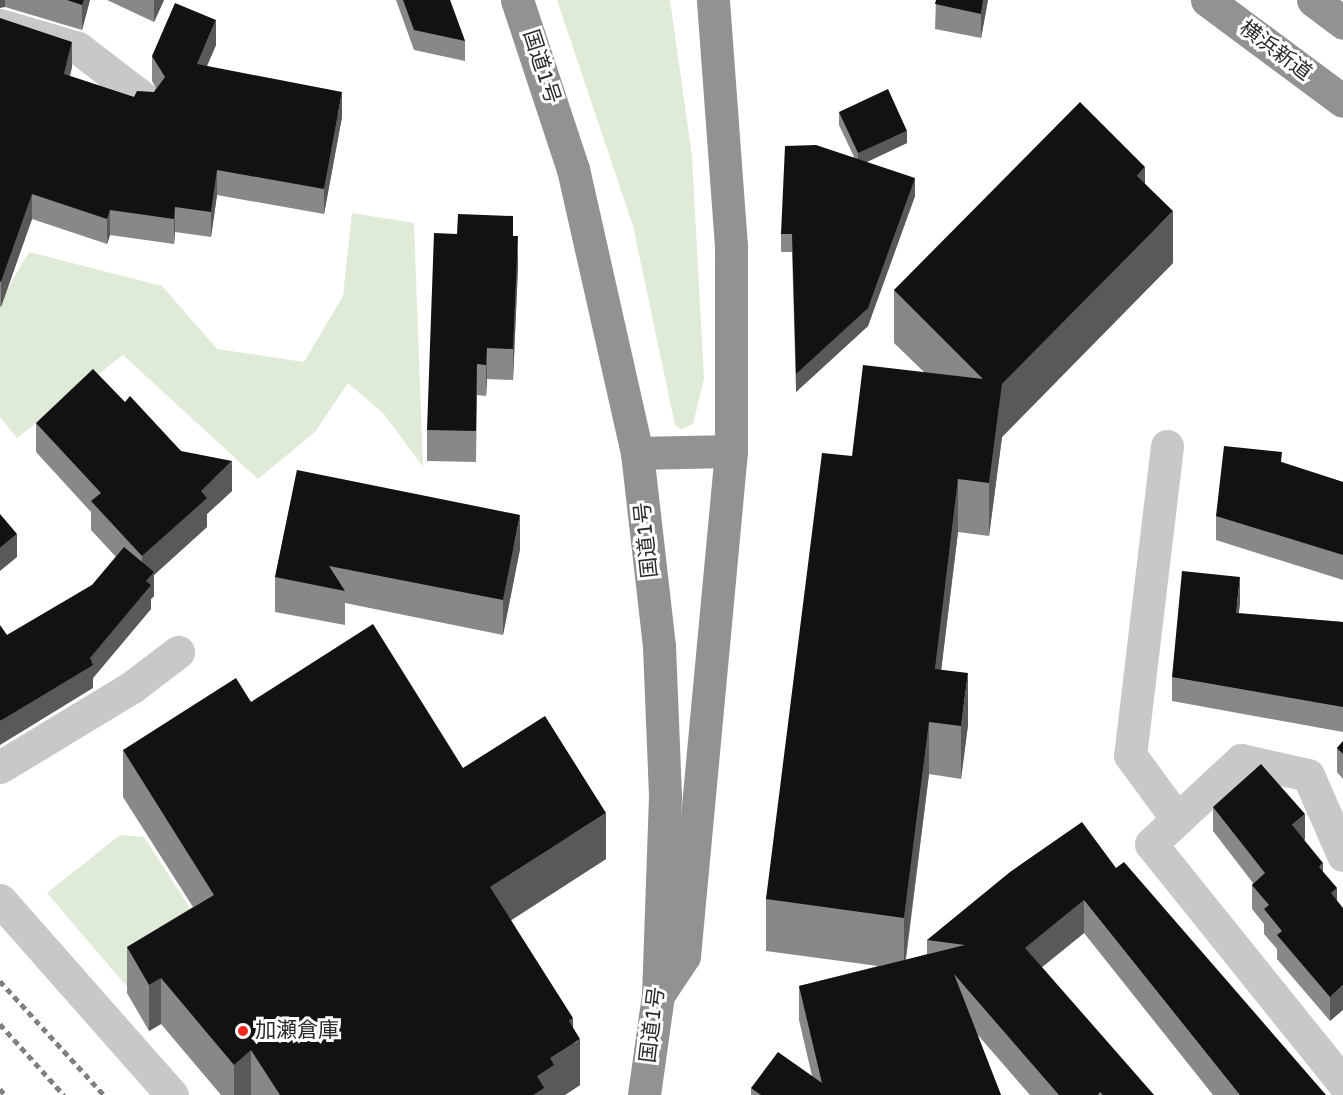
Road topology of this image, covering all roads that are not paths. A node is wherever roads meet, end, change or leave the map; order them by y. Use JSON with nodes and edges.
{"nodes":[{"id":1,"x":517,"y":0,"type":"edge"},
{"id":2,"x":713,"y":0,"type":"edge"},
{"id":3,"x":1207,"y":0,"type":"edge"},
{"id":4,"x":1313,"y":0,"type":"edge"},
{"id":5,"x":1343,"y":23,"type":"edge"},
{"id":6,"x":0,"y":25,"type":"edge"},
{"id":7,"x":146,"y":100,"type":"edge"},
{"id":8,"x":1343,"y":102,"type":"edge"},
{"id":9,"x":1167,"y":446,"type":"dead end"},
{"id":10,"x":731,"y":451,"type":"junction"},
{"id":11,"x":637,"y":453,"type":"junction"},
{"id":12,"x":178,"y":652,"type":"dead end"},
{"id":13,"x":0,"y":767,"type":"edge"},
{"id":14,"x":1178,"y":819,"type":"junction"},
{"id":15,"x":1343,"y":855,"type":"edge"},
{"id":16,"x":0,"y":900,"type":"edge"},
{"id":17,"x":658,"y":995,"type":"junction"},
{"id":18,"x":1343,"y":1083,"type":"edge"},
{"id":19,"x":172,"y":1095,"type":"edge"},
{"id":20,"x":644,"y":1095,"type":"edge"}],
"edges":[{"from":1,"to":11,"type":"highway","name":"国道1号"},
{"from":2,"to":10,"type":"highway"},
{"from":3,"to":8,"type":"highway","name":"横浜新道"},
{"from":4,"to":5,"type":"highway"},
{"from":6,"to":7,"type":"street"},
{"from":9,"to":14,"type":"street"},
{"from":10,"to":11,"type":"highway"},
{"from":10,"to":17,"type":"highway"},
{"from":11,"to":17,"type":"highway","name":"国道1号"},
{"from":12,"to":13,"type":"street"},
{"from":14,"to":15,"type":"street"},
{"from":14,"to":18,"type":"street"},
{"from":16,"to":19,"type":"street"},
{"from":17,"to":20,"type":"highway","name":"国道1号"}]}
